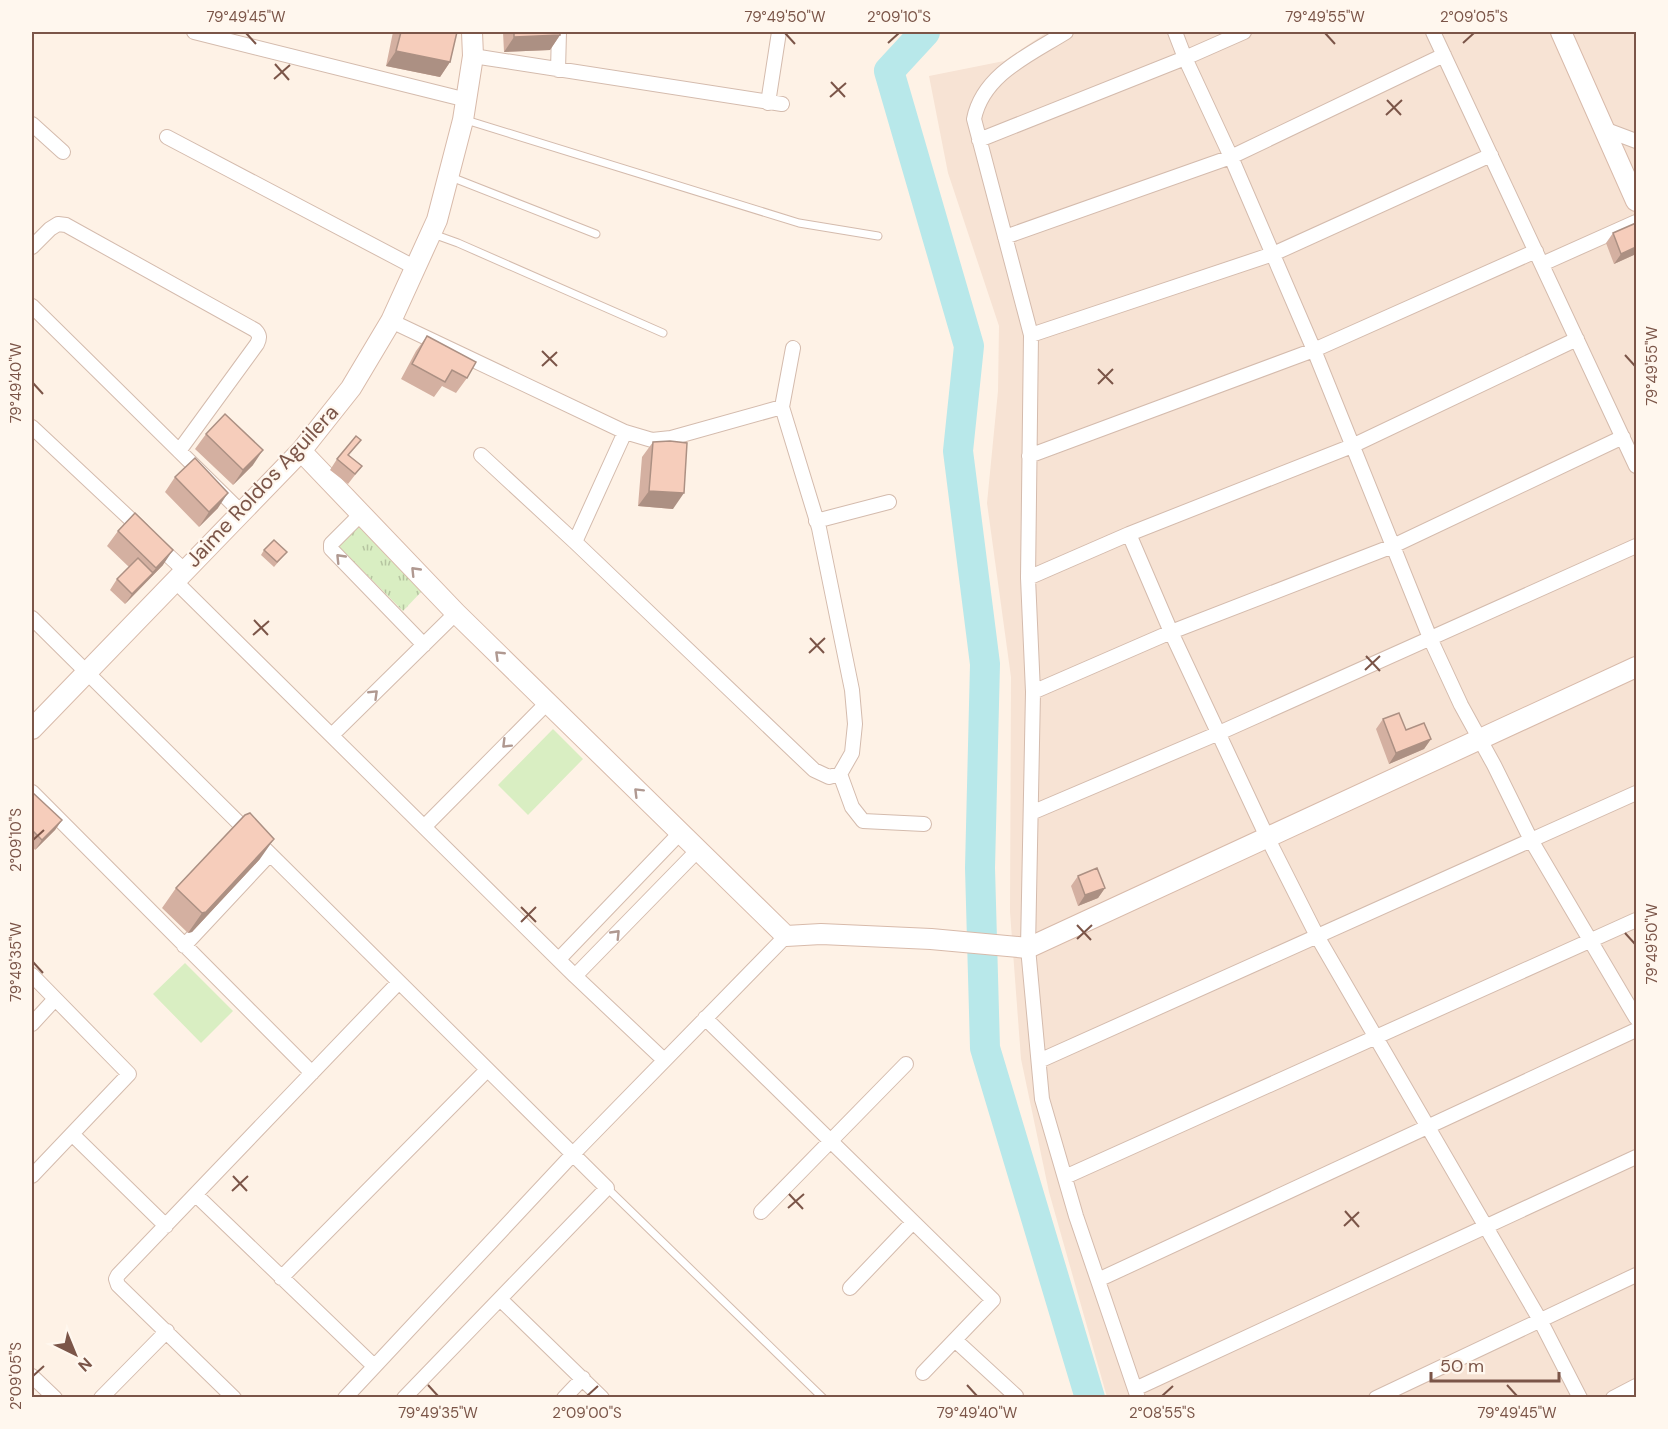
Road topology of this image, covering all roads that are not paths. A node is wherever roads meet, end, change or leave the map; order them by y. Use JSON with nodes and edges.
{"nodes":[{"id":1,"x":194,"y":32,"type":"edge"},
{"id":2,"x":472,"y":32,"type":"edge"},
{"id":3,"x":559,"y":32,"type":"edge"},
{"id":4,"x":779,"y":32,"type":"edge"},
{"id":5,"x":1066,"y":32,"type":"edge"},
{"id":6,"x":1175,"y":32,"type":"edge"},
{"id":7,"x":1244,"y":32,"type":"edge"},
{"id":8,"x":1433,"y":32,"type":"edge"},
{"id":9,"x":1561,"y":32,"type":"edge"},
{"id":10,"x":1444,"y":55,"type":"junction"},
{"id":11,"x":473,"y":56,"type":"junction"},
{"id":12,"x":1185,"y":58,"type":"junction"},
{"id":13,"x":558,"y":70,"type":"junction"},
{"id":14,"x":768,"y":103,"type":"junction"},
{"id":15,"x":782,"y":104,"type":"dead end"},
{"id":16,"x":465,"y":110,"type":"junction"},
{"id":17,"x":32,"y":124,"type":"edge"},
{"id":18,"x":1604,"y":129,"type":"junction"},
{"id":19,"x":167,"y":137,"type":"dead end"},
{"id":20,"x":979,"y":140,"type":"junction"},
{"id":21,"x":1636,"y":141,"type":"edge"},
{"id":22,"x":63,"y":152,"type":"dead end"},
{"id":23,"x":1491,"y":155,"type":"junction"},
{"id":24,"x":1231,"y":157,"type":"junction"},
{"id":25,"x":449,"y":176,"type":"junction"},
{"id":26,"x":1636,"y":201,"type":"edge"},
{"id":27,"x":1636,"y":222,"type":"edge"},
{"id":28,"x":431,"y":234,"type":"junction"},
{"id":29,"x":596,"y":234,"type":"dead end"},
{"id":30,"x":878,"y":236,"type":"dead end"},
{"id":31,"x":1005,"y":237,"type":"junction"},
{"id":32,"x":32,"y":247,"type":"edge"},
{"id":33,"x":1536,"y":251,"type":"junction"},
{"id":34,"x":1273,"y":254,"type":"junction"},
{"id":35,"x":1542,"y":264,"type":"junction"},
{"id":36,"x":416,"y":268,"type":"junction"},
{"id":37,"x":32,"y":306,"type":"edge"},
{"id":38,"x":391,"y":321,"type":"junction"},
{"id":39,"x":663,"y":333,"type":"dead end"},
{"id":40,"x":1031,"y":335,"type":"junction"},
{"id":41,"x":1577,"y":339,"type":"junction"},
{"id":42,"x":793,"y":348,"type":"dead end"},
{"id":43,"x":1314,"y":350,"type":"junction"},
{"id":44,"x":782,"y":407,"type":"junction"},
{"id":45,"x":32,"y":427,"type":"edge"},
{"id":46,"x":625,"y":432,"type":"junction"},
{"id":47,"x":1623,"y":437,"type":"junction"},
{"id":48,"x":1352,"y":447,"type":"junction"},
{"id":49,"x":179,"y":451,"type":"junction"},
{"id":50,"x":301,"y":451,"type":"junction"},
{"id":51,"x":481,"y":455,"type":"dead end"},
{"id":52,"x":1029,"y":456,"type":"junction"},
{"id":53,"x":1636,"y":466,"type":"edge"},
{"id":54,"x":889,"y":502,"type":"dead end"},
{"id":55,"x":242,"y":513,"type":"junction"},
{"id":56,"x":361,"y":514,"type":"junction"},
{"id":57,"x":816,"y":520,"type":"junction"},
{"id":58,"x":1129,"y":534,"type":"junction"},
{"id":59,"x":575,"y":542,"type":"junction"},
{"id":60,"x":1393,"y":546,"type":"junction"},
{"id":61,"x":1636,"y":546,"type":"edge"},
{"id":62,"x":179,"y":575,"type":"junction"},
{"id":63,"x":1028,"y":578,"type":"junction"},
{"id":64,"x":456,"y":613,"type":"junction"},
{"id":65,"x":32,"y":618,"type":"edge"},
{"id":66,"x":1171,"y":632,"type":"junction"},
{"id":67,"x":1430,"y":638,"type":"junction"},
{"id":68,"x":424,"y":645,"type":"junction"},
{"id":69,"x":1636,"y":667,"type":"edge"},
{"id":70,"x":86,"y":672,"type":"junction"},
{"id":71,"x":1033,"y":692,"type":"junction"},
{"id":72,"x":548,"y":703,"type":"junction"},
{"id":73,"x":32,"y":729,"type":"edge"},
{"id":74,"x":1219,"y":733,"type":"junction"},
{"id":75,"x":332,"y":735,"type":"junction"},
{"id":76,"x":1480,"y":741,"type":"junction"},
{"id":77,"x":840,"y":774,"type":"junction"},
{"id":78,"x":32,"y":792,"type":"edge"},
{"id":79,"x":1636,"y":793,"type":"edge"},
{"id":80,"x":1031,"y":813,"type":"junction"},
{"id":81,"x":924,"y":824,"type":"dead end"},
{"id":82,"x":425,"y":826,"type":"junction"},
{"id":83,"x":679,"y":834,"type":"junction"},
{"id":84,"x":1267,"y":837,"type":"junction"},
{"id":85,"x":1531,"y":840,"type":"junction"},
{"id":86,"x":697,"y":851,"type":"junction"},
{"id":87,"x":270,"y":854,"type":"junction"},
{"id":88,"x":1636,"y":920,"type":"edge"},
{"id":89,"x":786,"y":936,"type":"junction"},
{"id":90,"x":1317,"y":936,"type":"junction"},
{"id":91,"x":1590,"y":941,"type":"junction"},
{"id":92,"x":184,"y":946,"type":"junction"},
{"id":93,"x":1022,"y":948,"type":"junction"},
{"id":94,"x":559,"y":959,"type":"junction"},
{"id":95,"x":32,"y":975,"type":"edge"},
{"id":96,"x":575,"y":976,"type":"junction"},
{"id":97,"x":399,"y":982,"type":"junction"},
{"id":98,"x":55,"y":999,"type":"junction"},
{"id":99,"x":705,"y":1018,"type":"junction"},
{"id":100,"x":1636,"y":1018,"type":"edge"},
{"id":101,"x":32,"y":1024,"type":"edge"},
{"id":102,"x":1636,"y":1030,"type":"edge"},
{"id":103,"x":1376,"y":1037,"type":"junction"},
{"id":104,"x":664,"y":1060,"type":"junction"},
{"id":105,"x":1039,"y":1061,"type":"junction"},
{"id":106,"x":906,"y":1065,"type":"dead end"},
{"id":107,"x":488,"y":1070,"type":"junction"},
{"id":108,"x":312,"y":1073,"type":"junction"},
{"id":109,"x":1428,"y":1126,"type":"junction"},
{"id":110,"x":72,"y":1134,"type":"junction"},
{"id":111,"x":830,"y":1141,"type":"junction"},
{"id":112,"x":573,"y":1154,"type":"junction"},
{"id":113,"x":1636,"y":1157,"type":"edge"},
{"id":114,"x":32,"y":1176,"type":"edge"},
{"id":115,"x":1065,"y":1177,"type":"junction"},
{"id":116,"x":607,"y":1188,"type":"junction"},
{"id":117,"x":196,"y":1195,"type":"junction"},
{"id":118,"x":761,"y":1212,"type":"dead end"},
{"id":119,"x":913,"y":1222,"type":"junction"},
{"id":120,"x":166,"y":1226,"type":"junction"},
{"id":121,"x":1486,"y":1227,"type":"junction"},
{"id":122,"x":1636,"y":1275,"type":"edge"},
{"id":123,"x":281,"y":1278,"type":"junction"},
{"id":124,"x":1098,"y":1280,"type":"junction"},
{"id":125,"x":850,"y":1288,"type":"dead end"},
{"id":126,"x":500,"y":1299,"type":"junction"},
{"id":127,"x":1540,"y":1320,"type":"junction"},
{"id":128,"x":167,"y":1331,"type":"junction"},
{"id":129,"x":955,"y":1340,"type":"junction"},
{"id":130,"x":374,"y":1366,"type":"junction"},
{"id":131,"x":923,"y":1373,"type":"dead end"},
{"id":132,"x":32,"y":1376,"type":"edge"},
{"id":133,"x":583,"y":1378,"type":"junction"},
{"id":134,"x":1636,"y":1386,"type":"edge"},
{"id":135,"x":1136,"y":1393,"type":"edge"},
{"id":136,"x":1016,"y":1396,"type":"edge"},
{"id":137,"x":55,"y":1398,"type":"edge"},
{"id":138,"x":101,"y":1398,"type":"edge"},
{"id":139,"x":234,"y":1398,"type":"edge"},
{"id":140,"x":345,"y":1398,"type":"edge"},
{"id":141,"x":404,"y":1398,"type":"edge"},
{"id":142,"x":564,"y":1398,"type":"edge"},
{"id":143,"x":602,"y":1398,"type":"edge"},
{"id":144,"x":823,"y":1398,"type":"edge"},
{"id":145,"x":1376,"y":1398,"type":"edge"},
{"id":146,"x":1580,"y":1398,"type":"edge"},
{"id":147,"x":1613,"y":1398,"type":"edge"}],
"edges":[{"from":1,"to":16,"type":"street"},
{"from":2,"to":11,"type":"street","name":"Jaime Roldos Aguilera"},
{"from":3,"to":13,"type":"street"},
{"from":4,"to":14,"type":"street"},
{"from":5,"to":20,"type":"street"},
{"from":6,"to":12,"type":"street"},
{"from":7,"to":12,"type":"street"},
{"from":8,"to":10,"type":"street"},
{"from":9,"to":18,"type":"street"},
{"from":10,"to":23,"type":"street"},
{"from":10,"to":24,"type":"street"},
{"from":11,"to":13,"type":"street"},
{"from":11,"to":16,"type":"street","name":"Jaime Roldos Aguilera"},
{"from":12,"to":20,"type":"street"},
{"from":12,"to":24,"type":"street"},
{"from":13,"to":14,"type":"street"},
{"from":14,"to":15,"type":"street"},
{"from":16,"to":25,"type":"street","name":"Jaime Roldos Aguilera"},
{"from":16,"to":30,"type":"lane"},
{"from":17,"to":22,"type":"street"},
{"from":18,"to":21,"type":"street"},
{"from":18,"to":26,"type":"street"},
{"from":19,"to":36,"type":"street"},
{"from":20,"to":31,"type":"street"},
{"from":23,"to":33,"type":"street"},
{"from":23,"to":34,"type":"street"},
{"from":24,"to":31,"type":"street"},
{"from":24,"to":34,"type":"street"},
{"from":25,"to":28,"type":"street","name":"Jaime Roldos Aguilera"},
{"from":25,"to":29,"type":"lane"},
{"from":27,"to":35,"type":"street"},
{"from":28,"to":36,"type":"street","name":"Jaime Roldos Aguilera"},
{"from":28,"to":39,"type":"lane"},
{"from":31,"to":40,"type":"street"},
{"from":32,"to":49,"type":"street"},
{"from":33,"to":35,"type":"street"},
{"from":33,"to":43,"type":"street"},
{"from":34,"to":40,"type":"street"},
{"from":34,"to":43,"type":"street"},
{"from":35,"to":41,"type":"street"},
{"from":36,"to":38,"type":"street","name":"Jaime Roldos Aguilera"},
{"from":37,"to":49,"type":"street"},
{"from":38,"to":46,"type":"street"},
{"from":38,"to":50,"type":"street","name":"Jaime Roldos Aguilera"},
{"from":40,"to":52,"type":"street"},
{"from":41,"to":47,"type":"street"},
{"from":41,"to":48,"type":"street"},
{"from":42,"to":44,"type":"street"},
{"from":43,"to":48,"type":"street"},
{"from":43,"to":52,"type":"street"},
{"from":44,"to":46,"type":"street"},
{"from":44,"to":57,"type":"street"},
{"from":45,"to":62,"type":"street"},
{"from":46,"to":59,"type":"street"},
{"from":47,"to":53,"type":"street"},
{"from":47,"to":60,"type":"street"},
{"from":48,"to":58,"type":"street"},
{"from":48,"to":60,"type":"street"},
{"from":49,"to":55,"type":"street"},
{"from":50,"to":55,"type":"street","name":"Jaime Roldos Aguilera"},
{"from":50,"to":56,"type":"street"},
{"from":51,"to":59,"type":"street"},
{"from":52,"to":63,"type":"street"},
{"from":54,"to":57,"type":"street"},
{"from":55,"to":62,"type":"street","name":"Jaime Roldos Aguilera"},
{"from":64,"to":56,"type":"street","one_way":true},
{"from":68,"to":56,"type":"street","one_way":true},
{"from":57,"to":77,"type":"street"},
{"from":58,"to":63,"type":"street"},
{"from":58,"to":66,"type":"street"},
{"from":59,"to":77,"type":"street"},
{"from":60,"to":66,"type":"street"},
{"from":60,"to":67,"type":"street"},
{"from":61,"to":67,"type":"street"},
{"from":62,"to":70,"type":"street","name":"Jaime Roldos Aguilera"},
{"from":62,"to":75,"type":"street"},
{"from":63,"to":71,"type":"street"},
{"from":64,"to":68,"type":"street"},
{"from":72,"to":64,"type":"street","one_way":true},
{"from":65,"to":70,"type":"street"},
{"from":66,"to":71,"type":"street"},
{"from":66,"to":74,"type":"street"},
{"from":67,"to":74,"type":"street"},
{"from":67,"to":76,"type":"street"},
{"from":75,"to":68,"type":"street","one_way":true},
{"from":69,"to":76,"type":"street"},
{"from":70,"to":73,"type":"street","name":"Jaime Roldos Aguilera"},
{"from":70,"to":87,"type":"street"},
{"from":71,"to":80,"type":"street"},
{"from":72,"to":82,"type":"street","one_way":true},
{"from":83,"to":72,"type":"street","one_way":true},
{"from":74,"to":80,"type":"street"},
{"from":74,"to":84,"type":"street"},
{"from":75,"to":82,"type":"street"},
{"from":76,"to":84,"type":"street"},
{"from":76,"to":85,"type":"street"},
{"from":77,"to":81,"type":"street"},
{"from":78,"to":92,"type":"street"},
{"from":79,"to":85,"type":"street"},
{"from":80,"to":93,"type":"street"},
{"from":82,"to":94,"type":"street"},
{"from":83,"to":86,"type":"street"},
{"from":83,"to":94,"type":"street"},
{"from":84,"to":90,"type":"street"},
{"from":84,"to":93,"type":"street"},
{"from":85,"to":90,"type":"street"},
{"from":85,"to":91,"type":"street"},
{"from":86,"to":89,"type":"street"},
{"from":96,"to":86,"type":"street","one_way":true},
{"from":87,"to":92,"type":"street"},
{"from":87,"to":97,"type":"street"},
{"from":88,"to":91,"type":"street"},
{"from":89,"to":93,"type":"street"},
{"from":89,"to":99,"type":"street"},
{"from":90,"to":103,"type":"street"},
{"from":90,"to":105,"type":"street"},
{"from":91,"to":100,"type":"street"},
{"from":91,"to":103,"type":"street"},
{"from":92,"to":108,"type":"street"},
{"from":93,"to":105,"type":"street"},
{"from":94,"to":96,"type":"street"},
{"from":95,"to":98,"type":"street"},
{"from":96,"to":104,"type":"street"},
{"from":97,"to":107,"type":"street"},
{"from":97,"to":108,"type":"street"},
{"from":98,"to":101,"type":"street"},
{"from":98,"to":110,"type":"street"},
{"from":99,"to":104,"type":"street"},
{"from":99,"to":111,"type":"street"},
{"from":102,"to":109,"type":"street"},
{"from":103,"to":109,"type":"street"},
{"from":103,"to":115,"type":"street"},
{"from":104,"to":112,"type":"street"},
{"from":105,"to":115,"type":"street"},
{"from":106,"to":111,"type":"street"},
{"from":107,"to":112,"type":"street"},
{"from":107,"to":123,"type":"street"},
{"from":108,"to":117,"type":"street"},
{"from":109,"to":121,"type":"street"},
{"from":109,"to":124,"type":"street"},
{"from":110,"to":114,"type":"street"},
{"from":110,"to":120,"type":"street"},
{"from":111,"to":118,"type":"street"},
{"from":111,"to":119,"type":"street"},
{"from":112,"to":116,"type":"street"},
{"from":112,"to":130,"type":"street"},
{"from":113,"to":121,"type":"street"},
{"from":115,"to":124,"type":"street"},
{"from":116,"to":126,"type":"street"},
{"from":116,"to":144,"type":"lane"},
{"from":117,"to":120,"type":"street"},
{"from":117,"to":123,"type":"street"},
{"from":119,"to":125,"type":"street"},
{"from":119,"to":129,"type":"street"},
{"from":120,"to":128,"type":"street"},
{"from":121,"to":127,"type":"street"},
{"from":121,"to":135,"type":"street"},
{"from":122,"to":127,"type":"street"},
{"from":123,"to":130,"type":"street"},
{"from":124,"to":135,"type":"street"},
{"from":126,"to":133,"type":"street"},
{"from":126,"to":141,"type":"street"},
{"from":127,"to":145,"type":"street"},
{"from":127,"to":146,"type":"street"},
{"from":128,"to":138,"type":"street"},
{"from":128,"to":139,"type":"street"},
{"from":129,"to":131,"type":"street"},
{"from":129,"to":136,"type":"street"},
{"from":130,"to":140,"type":"street"},
{"from":132,"to":137,"type":"street"},
{"from":133,"to":142,"type":"street"},
{"from":133,"to":143,"type":"street"},
{"from":134,"to":147,"type":"street"}]}
